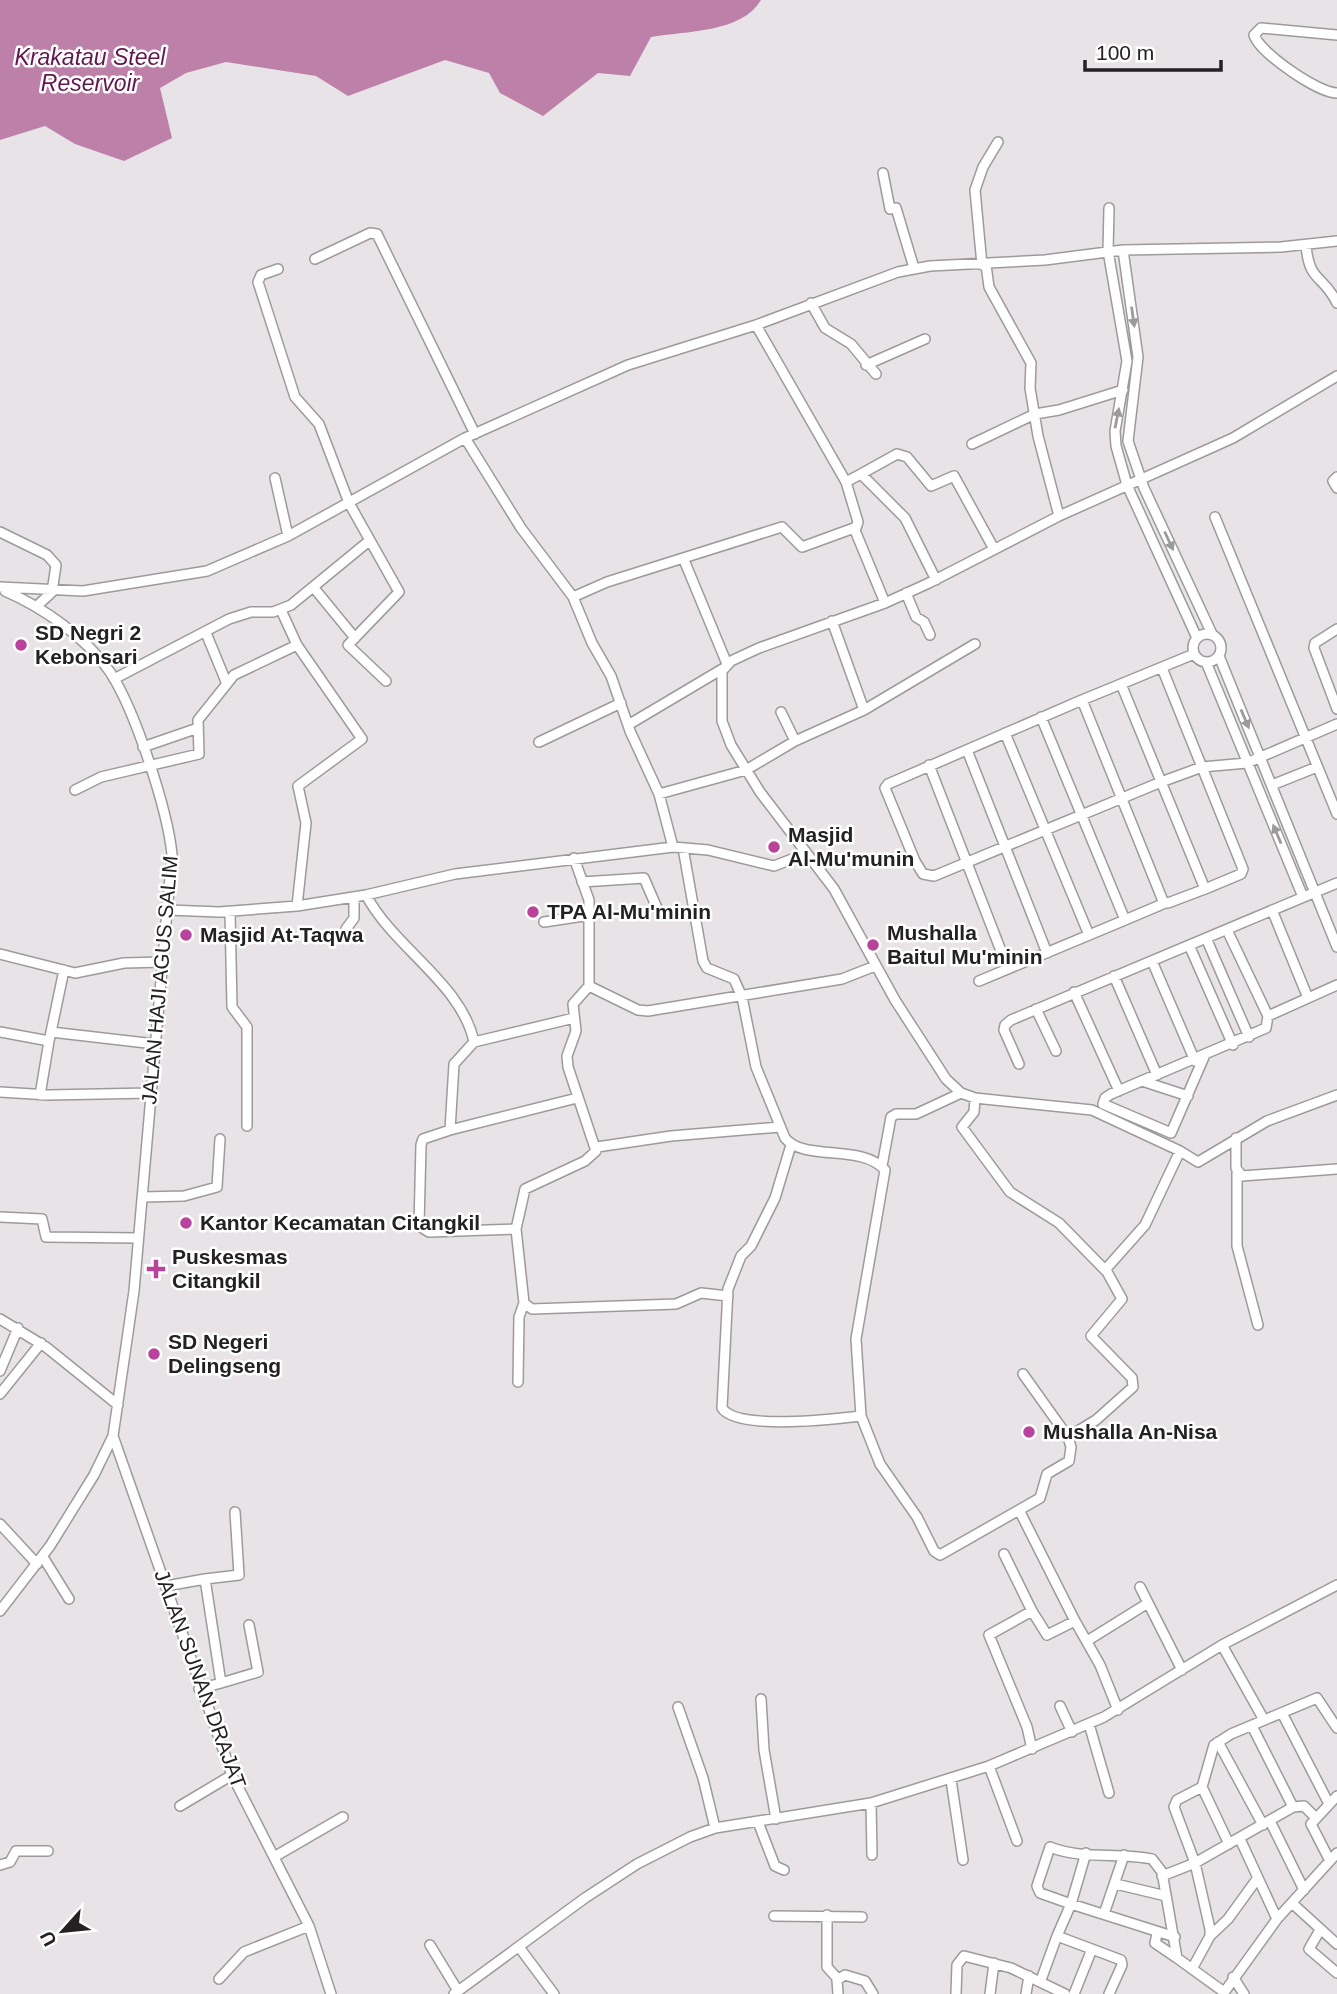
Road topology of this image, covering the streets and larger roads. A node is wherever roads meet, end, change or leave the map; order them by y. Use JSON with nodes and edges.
{"nodes":[{"id":1,"x":1337,"y":35,"type":"edge"},
{"id":2,"x":1337,"y":93,"type":"edge"},
{"id":3,"x":998,"y":142,"type":"dead end"},
{"id":4,"x":883,"y":173,"type":"dead end"},
{"id":5,"x":1109,"y":208,"type":"dead end"},
{"id":6,"x":1337,"y":241,"type":"edge"},
{"id":7,"x":1306,"y":246,"type":"junction"},
{"id":8,"x":1123,"y":250,"type":"junction"},
{"id":9,"x":1108,"y":251,"type":"junction"},
{"id":10,"x":315,"y":259,"type":"dead end"},
{"id":11,"x":984,"y":265,"type":"junction"},
{"id":12,"x":914,"y":268,"type":"junction"},
{"id":13,"x":278,"y":269,"type":"dead end"},
{"id":14,"x":811,"y":303,"type":"junction"},
{"id":15,"x":1337,"y":303,"type":"edge"},
{"id":16,"x":756,"y":324,"type":"junction"},
{"id":17,"x":925,"y":339,"type":"dead end"},
{"id":18,"x":866,"y":365,"type":"junction"},
{"id":19,"x":876,"y":374,"type":"dead end"},
{"id":20,"x":1337,"y":376,"type":"edge"},
{"id":21,"x":1123,"y":390,"type":"junction"},
{"id":22,"x":1035,"y":414,"type":"junction"},
{"id":23,"x":475,"y":434,"type":"junction"},
{"id":24,"x":465,"y":438,"type":"junction"},
{"id":25,"x":972,"y":444,"type":"dead end"},
{"id":26,"x":861,"y":474,"type":"junction"},
{"id":27,"x":1337,"y":477,"type":"edge"},
{"id":28,"x":275,"y":478,"type":"dead end"},
{"id":29,"x":1140,"y":479,"type":"junction"},
{"id":30,"x":846,"y":482,"type":"junction"},
{"id":31,"x":1127,"y":485,"type":"junction"},
{"id":32,"x":1337,"y":488,"type":"edge"},
{"id":33,"x":349,"y":503,"type":"junction"},
{"id":34,"x":1059,"y":516,"type":"junction"},
{"id":35,"x":1215,"y":517,"type":"dead end"},
{"id":36,"x":856,"y":528,"type":"junction"},
{"id":37,"x":0,"y":532,"type":"edge"},
{"id":38,"x":288,"y":536,"type":"junction"},
{"id":39,"x":369,"y":541,"type":"junction"},
{"id":40,"x":994,"y":549,"type":"junction"},
{"id":41,"x":684,"y":560,"type":"junction"},
{"id":42,"x":936,"y":580,"type":"junction"},
{"id":43,"x":0,"y":588,"type":"edge"},
{"id":44,"x":314,"y":588,"type":"junction"},
{"id":45,"x":52,"y":592,"type":"junction"},
{"id":46,"x":906,"y":593,"type":"junction"},
{"id":47,"x":573,"y":597,"type":"junction"},
{"id":48,"x":884,"y":603,"type":"junction"},
{"id":49,"x":38,"y":605,"type":"junction"},
{"id":50,"x":281,"y":610,"type":"junction"},
{"id":51,"x":832,"y":621,"type":"junction"},
{"id":52,"x":1337,"y":629,"type":"edge"},
{"id":53,"x":206,"y":633,"type":"junction"},
{"id":54,"x":1212,"y":634,"type":"junction"},
{"id":55,"x":929,"y":635,"type":"dead end"},
{"id":56,"x":355,"y":638,"type":"junction"},
{"id":57,"x":1198,"y":638,"type":"junction"},
{"id":58,"x":975,"y":644,"type":"dead end"},
{"id":59,"x":297,"y":645,"type":"junction"},
{"id":60,"x":1195,"y":654,"type":"junction"},
{"id":61,"x":1219,"y":656,"type":"junction"},
{"id":62,"x":1206,"y":662,"type":"junction"},
{"id":63,"x":725,"y":666,"type":"junction"},
{"id":64,"x":1161,"y":668,"type":"junction"},
{"id":65,"x":114,"y":679,"type":"junction"},
{"id":66,"x":387,"y":681,"type":"dead end"},
{"id":67,"x":228,"y":684,"type":"junction"},
{"id":68,"x":1121,"y":684,"type":"junction"},
{"id":69,"x":1082,"y":700,"type":"junction"},
{"id":70,"x":621,"y":703,"type":"junction"},
{"id":71,"x":1337,"y":709,"type":"edge"},
{"id":72,"x":864,"y":710,"type":"junction"},
{"id":73,"x":781,"y":712,"type":"dead end"},
{"id":74,"x":1041,"y":717,"type":"junction"},
{"id":75,"x":1337,"y":724,"type":"edge"},
{"id":76,"x":628,"y":725,"type":"junction"},
{"id":77,"x":198,"y":728,"type":"junction"},
{"id":78,"x":1005,"y":733,"type":"junction"},
{"id":79,"x":1304,"y":737,"type":"junction"},
{"id":80,"x":795,"y":741,"type":"junction"},
{"id":81,"x":540,"y":742,"type":"dead end"},
{"id":82,"x":143,"y":747,"type":"junction"},
{"id":83,"x":967,"y":750,"type":"junction"},
{"id":84,"x":1261,"y":757,"type":"junction"},
{"id":85,"x":1247,"y":763,"type":"junction"},
{"id":86,"x":929,"y":765,"type":"junction"},
{"id":87,"x":1202,"y":767,"type":"junction"},
{"id":88,"x":1317,"y":767,"type":"junction"},
{"id":89,"x":150,"y":768,"type":"junction"},
{"id":90,"x":746,"y":770,"type":"junction"},
{"id":91,"x":1161,"y":782,"type":"junction"},
{"id":92,"x":1272,"y":785,"type":"junction"},
{"id":93,"x":75,"y":790,"type":"dead end"},
{"id":94,"x":659,"y":794,"type":"junction"},
{"id":95,"x":1122,"y":799,"type":"junction"},
{"id":96,"x":1337,"y":814,"type":"edge"},
{"id":97,"x":1083,"y":815,"type":"junction"},
{"id":98,"x":1045,"y":832,"type":"junction"},
{"id":99,"x":678,"y":848,"type":"junction"},
{"id":100,"x":1006,"y":848,"type":"junction"},
{"id":101,"x":805,"y":854,"type":"junction"},
{"id":102,"x":574,"y":859,"type":"junction"},
{"id":103,"x":966,"y":864,"type":"junction"},
{"id":104,"x":582,"y":882,"type":"junction"},
{"id":105,"x":1337,"y":883,"type":"edge"},
{"id":106,"x":1205,"y":889,"type":"junction"},
{"id":107,"x":1315,"y":892,"type":"junction"},
{"id":108,"x":366,"y":895,"type":"junction"},
{"id":109,"x":354,"y":897,"type":"junction"},
{"id":110,"x":1303,"y":897,"type":"junction"},
{"id":111,"x":1166,"y":903,"type":"junction"},
{"id":112,"x":297,"y":906,"type":"junction"},
{"id":113,"x":657,"y":908,"type":"dead end"},
{"id":114,"x":168,"y":910,"type":"junction"},
{"id":115,"x":1272,"y":911,"type":"junction"},
{"id":116,"x":230,"y":912,"type":"junction"},
{"id":117,"x":590,"y":915,"type":"junction"},
{"id":118,"x":1125,"y":920,"type":"junction"},
{"id":119,"x":544,"y":922,"type":"dead end"},
{"id":120,"x":346,"y":929,"type":"dead end"},
{"id":121,"x":1227,"y":930,"type":"junction"},
{"id":122,"x":1089,"y":935,"type":"junction"},
{"id":123,"x":1206,"y":938,"type":"junction"},
{"id":124,"x":1189,"y":946,"type":"junction"},
{"id":125,"x":1337,"y":947,"type":"edge"},
{"id":126,"x":1047,"y":953,"type":"junction"},
{"id":127,"x":0,"y":954,"type":"edge"},
{"id":128,"x":1152,"y":961,"type":"junction"},
{"id":129,"x":163,"y":962,"type":"junction"},
{"id":130,"x":876,"y":965,"type":"junction"},
{"id":131,"x":1008,"y":969,"type":"junction"},
{"id":132,"x":64,"y":970,"type":"junction"},
{"id":133,"x":1114,"y":976,"type":"junction"},
{"id":134,"x":979,"y":981,"type":"dead end"},
{"id":135,"x":1337,"y":985,"type":"edge"},
{"id":136,"x":589,"y":986,"type":"junction"},
{"id":137,"x":1074,"y":992,"type":"junction"},
{"id":138,"x":742,"y":997,"type":"junction"},
{"id":139,"x":1308,"y":998,"type":"junction"},
{"id":140,"x":1037,"y":1009,"type":"junction"},
{"id":141,"x":1268,"y":1016,"type":"junction"},
{"id":142,"x":574,"y":1018,"type":"junction"},
{"id":143,"x":0,"y":1032,"type":"edge"},
{"id":144,"x":50,"y":1037,"type":"junction"},
{"id":145,"x":1249,"y":1037,"type":"junction"},
{"id":146,"x":474,"y":1042,"type":"junction"},
{"id":147,"x":155,"y":1044,"type":"junction"},
{"id":148,"x":1233,"y":1045,"type":"junction"},
{"id":149,"x":1056,"y":1051,"type":"dead end"},
{"id":150,"x":1199,"y":1059,"type":"junction"},
{"id":151,"x":1019,"y":1064,"type":"dead end"},
{"id":152,"x":1157,"y":1075,"type":"junction"},
{"id":153,"x":1142,"y":1081,"type":"junction"},
{"id":154,"x":1119,"y":1091,"type":"junction"},
{"id":155,"x":0,"y":1093,"type":"edge"},
{"id":156,"x":150,"y":1093,"type":"junction"},
{"id":157,"x":961,"y":1093,"type":"junction"},
{"id":158,"x":40,"y":1095,"type":"junction"},
{"id":159,"x":1337,"y":1095,"type":"edge"},
{"id":160,"x":1188,"y":1096,"type":"junction"},
{"id":161,"x":577,"y":1098,"type":"junction"},
{"id":162,"x":975,"y":1098,"type":"junction"},
{"id":163,"x":247,"y":1126,"type":"dead end"},
{"id":164,"x":780,"y":1127,"type":"junction"},
{"id":165,"x":450,"y":1130,"type":"junction"},
{"id":166,"x":1236,"y":1138,"type":"junction"},
{"id":167,"x":220,"y":1139,"type":"dead end"},
{"id":168,"x":792,"y":1146,"type":"junction"},
{"id":169,"x":597,"y":1147,"type":"junction"},
{"id":170,"x":1180,"y":1150,"type":"junction"},
{"id":171,"x":881,"y":1166,"type":"junction"},
{"id":172,"x":1337,"y":1169,"type":"edge"},
{"id":173,"x":1237,"y":1173,"type":"junction"},
{"id":174,"x":143,"y":1197,"type":"junction"},
{"id":175,"x":0,"y":1217,"type":"edge"},
{"id":176,"x":516,"y":1229,"type":"junction"},
{"id":177,"x":138,"y":1238,"type":"junction"},
{"id":178,"x":1106,"y":1270,"type":"junction"},
{"id":179,"x":728,"y":1296,"type":"junction"},
{"id":180,"x":524,"y":1303,"type":"junction"},
{"id":181,"x":0,"y":1319,"type":"edge"},
{"id":182,"x":1258,"y":1325,"type":"dead end"},
{"id":183,"x":18,"y":1328,"type":"junction"},
{"id":184,"x":41,"y":1343,"type":"junction"},
{"id":185,"x":0,"y":1371,"type":"edge"},
{"id":186,"x":1023,"y":1374,"type":"dead end"},
{"id":187,"x":518,"y":1382,"type":"dead end"},
{"id":188,"x":0,"y":1394,"type":"edge"},
{"id":189,"x":118,"y":1405,"type":"junction"},
{"id":190,"x":861,"y":1416,"type":"junction"},
{"id":191,"x":113,"y":1436,"type":"junction"},
{"id":192,"x":1068,"y":1437,"type":"junction"},
{"id":193,"x":1019,"y":1510,"type":"junction"},
{"id":194,"x":235,"y":1511,"type":"dead end"},
{"id":195,"x":0,"y":1524,"type":"edge"},
{"id":196,"x":1004,"y":1554,"type":"dead end"},
{"id":197,"x":40,"y":1560,"type":"junction"},
{"id":198,"x":205,"y":1579,"type":"junction"},
{"id":199,"x":1337,"y":1585,"type":"edge"},
{"id":200,"x":166,"y":1586,"type":"junction"},
{"id":201,"x":1140,"y":1587,"type":"dead end"},
{"id":202,"x":69,"y":1599,"type":"dead end"},
{"id":203,"x":1148,"y":1603,"type":"junction"},
{"id":204,"x":0,"y":1611,"type":"edge"},
{"id":205,"x":1032,"y":1611,"type":"junction"},
{"id":206,"x":1075,"y":1620,"type":"junction"},
{"id":207,"x":249,"y":1625,"type":"dead end"},
{"id":208,"x":1087,"y":1641,"type":"junction"},
{"id":209,"x":1222,"y":1645,"type":"junction"},
{"id":210,"x":1182,"y":1670,"type":"junction"},
{"id":211,"x":221,"y":1683,"type":"junction"},
{"id":212,"x":199,"y":1689,"type":"junction"},
{"id":213,"x":761,"y":1699,"type":"dead end"},
{"id":214,"x":1060,"y":1706,"type":"dead end"},
{"id":215,"x":678,"y":1707,"type":"dead end"},
{"id":216,"x":1118,"y":1710,"type":"junction"},
{"id":217,"x":1282,"y":1713,"type":"junction"},
{"id":218,"x":1264,"y":1720,"type":"junction"},
{"id":219,"x":1089,"y":1724,"type":"junction"},
{"id":220,"x":1252,"y":1726,"type":"junction"},
{"id":221,"x":1337,"y":1728,"type":"edge"},
{"id":222,"x":1072,"y":1732,"type":"junction"},
{"id":223,"x":1218,"y":1742,"type":"junction"},
{"id":224,"x":1032,"y":1749,"type":"junction"},
{"id":225,"x":989,"y":1766,"type":"junction"},
{"id":226,"x":232,"y":1775,"type":"junction"},
{"id":227,"x":951,"y":1780,"type":"junction"},
{"id":228,"x":1202,"y":1787,"type":"junction"},
{"id":229,"x":1109,"y":1793,"type":"dead end"},
{"id":230,"x":1337,"y":1796,"type":"edge"},
{"id":231,"x":871,"y":1804,"type":"junction"},
{"id":232,"x":1329,"y":1804,"type":"junction"},
{"id":233,"x":180,"y":1806,"type":"dead end"},
{"id":234,"x":1293,"y":1807,"type":"junction"},
{"id":235,"x":343,"y":1817,"type":"dead end"},
{"id":236,"x":1315,"y":1817,"type":"junction"},
{"id":237,"x":776,"y":1818,"type":"junction"},
{"id":238,"x":758,"y":1822,"type":"junction"},
{"id":239,"x":1266,"y":1823,"type":"junction"},
{"id":240,"x":715,"y":1828,"type":"junction"},
{"id":241,"x":1240,"y":1839,"type":"junction"},
{"id":242,"x":1017,"y":1841,"type":"dead end"},
{"id":243,"x":1229,"y":1844,"type":"junction"},
{"id":244,"x":48,"y":1851,"type":"dead end"},
{"id":245,"x":1086,"y":1853,"type":"junction"},
{"id":246,"x":1337,"y":1853,"type":"edge"},
{"id":247,"x":872,"y":1855,"type":"dead end"},
{"id":248,"x":1124,"y":1855,"type":"junction"},
{"id":249,"x":274,"y":1857,"type":"junction"},
{"id":250,"x":963,"y":1860,"type":"dead end"},
{"id":251,"x":1330,"y":1861,"type":"junction"},
{"id":252,"x":1195,"y":1863,"type":"junction"},
{"id":253,"x":0,"y":1864,"type":"edge"},
{"id":254,"x":784,"y":1870,"type":"dead end"},
{"id":255,"x":1162,"y":1876,"type":"junction"},
{"id":256,"x":1257,"y":1879,"type":"junction"},
{"id":257,"x":1116,"y":1884,"type":"junction"},
{"id":258,"x":1304,"y":1891,"type":"junction"},
{"id":259,"x":1166,"y":1896,"type":"junction"},
{"id":260,"x":1293,"y":1903,"type":"junction"},
{"id":261,"x":1071,"y":1904,"type":"junction"},
{"id":262,"x":1104,"y":1914,"type":"junction"},
{"id":263,"x":827,"y":1915,"type":"junction"},
{"id":264,"x":774,"y":1916,"type":"dead end"},
{"id":265,"x":862,"y":1917,"type":"dead end"},
{"id":266,"x":1277,"y":1919,"type":"junction"},
{"id":267,"x":309,"y":1926,"type":"junction"},
{"id":268,"x":1320,"y":1930,"type":"junction"},
{"id":269,"x":1157,"y":1934,"type":"junction"},
{"id":270,"x":1057,"y":1936,"type":"junction"},
{"id":271,"x":1210,"y":1936,"type":"junction"},
{"id":272,"x":1175,"y":1937,"type":"junction"},
{"id":273,"x":1337,"y":1944,"type":"edge"},
{"id":274,"x":430,"y":1945,"type":"dead end"},
{"id":275,"x":519,"y":1947,"type":"junction"},
{"id":276,"x":1092,"y":1949,"type":"junction"},
{"id":277,"x":1177,"y":1958,"type":"junction"},
{"id":278,"x":994,"y":1963,"type":"junction"},
{"id":279,"x":1192,"y":1969,"type":"junction"},
{"id":280,"x":1337,"y":1973,"type":"edge"},
{"id":281,"x":1029,"y":1976,"type":"junction"},
{"id":282,"x":1233,"y":1977,"type":"junction"},
{"id":283,"x":838,"y":1978,"type":"junction"},
{"id":284,"x":219,"y":1979,"type":"dead end"},
{"id":285,"x":1041,"y":1980,"type":"junction"},
{"id":286,"x":456,"y":1993,"type":"edge"},
{"id":287,"x":1223,"y":1993,"type":"edge"},
{"id":288,"x":331,"y":1994,"type":"edge"},
{"id":289,"x":554,"y":1994,"type":"edge"},
{"id":290,"x":838,"y":1994,"type":"edge"},
{"id":291,"x":873,"y":1994,"type":"edge"},
{"id":292,"x":956,"y":1994,"type":"edge"},
{"id":293,"x":990,"y":1994,"type":"edge"},
{"id":294,"x":1026,"y":1994,"type":"edge"},
{"id":295,"x":1065,"y":1994,"type":"edge"},
{"id":296,"x":1074,"y":1994,"type":"edge"},
{"id":297,"x":1109,"y":1994,"type":"edge"},
{"id":298,"x":1244,"y":1994,"type":"edge"}],
"edges":[{"from":1,"to":2,"type":"street"},
{"from":3,"to":11,"type":"street"},
{"from":4,"to":12,"type":"street"},
{"from":5,"to":9,"type":"street"},
{"from":6,"to":7,"type":"street"},
{"from":7,"to":8,"type":"street"},
{"from":7,"to":15,"type":"street"},
{"from":8,"to":9,"type":"street"},
{"from":8,"to":29,"type":"street","one_way":true},
{"from":9,"to":11,"type":"street"},
{"from":9,"to":21,"type":"street"},
{"from":10,"to":23,"type":"street"},
{"from":11,"to":12,"type":"street"},
{"from":11,"to":22,"type":"street"},
{"from":12,"to":14,"type":"street"},
{"from":13,"to":33,"type":"street"},
{"from":14,"to":16,"type":"street"},
{"from":14,"to":18,"type":"street"},
{"from":16,"to":23,"type":"street"},
{"from":16,"to":30,"type":"street"},
{"from":17,"to":18,"type":"street"},
{"from":18,"to":19,"type":"street"},
{"from":20,"to":29,"type":"street"},
{"from":21,"to":22,"type":"street"},
{"from":31,"to":21,"type":"street","one_way":true},
{"from":22,"to":25,"type":"street"},
{"from":22,"to":34,"type":"street"},
{"from":23,"to":24,"type":"street"},
{"from":24,"to":33,"type":"street"},
{"from":24,"to":47,"type":"street"},
{"from":26,"to":30,"type":"street"},
{"from":26,"to":40,"type":"street"},
{"from":26,"to":42,"type":"street"},
{"from":27,"to":32,"type":"street"},
{"from":28,"to":38,"type":"street"},
{"from":29,"to":31,"type":"street"},
{"from":29,"to":54,"type":"street","one_way":true},
{"from":30,"to":36,"type":"street"},
{"from":31,"to":34,"type":"street"},
{"from":31,"to":57,"type":"street"},
{"from":33,"to":38,"type":"street"},
{"from":33,"to":39,"type":"street"},
{"from":34,"to":40,"type":"street"},
{"from":35,"to":79,"type":"street"},
{"from":36,"to":41,"type":"street"},
{"from":36,"to":48,"type":"street"},
{"from":37,"to":45,"type":"street"},
{"from":38,"to":45,"type":"street"},
{"from":39,"to":44,"type":"street"},
{"from":39,"to":56,"type":"street"},
{"from":40,"to":42,"type":"street"},
{"from":41,"to":47,"type":"street"},
{"from":41,"to":63,"type":"street"},
{"from":42,"to":46,"type":"street"},
{"from":43,"to":45,"type":"street"},
{"from":43,"to":49,"type":"street","name":"JALAN HAJI AGUS SALIM"},
{"from":44,"to":50,"type":"street"},
{"from":44,"to":56,"type":"street"},
{"from":45,"to":49,"type":"street"},
{"from":46,"to":48,"type":"street"},
{"from":46,"to":55,"type":"street"},
{"from":47,"to":70,"type":"street"},
{"from":48,"to":51,"type":"street"},
{"from":49,"to":65,"type":"street","name":"JALAN HAJI AGUS SALIM"},
{"from":50,"to":53,"type":"street"},
{"from":50,"to":59,"type":"street"},
{"from":51,"to":63,"type":"street"},
{"from":51,"to":72,"type":"street"},
{"from":52,"to":71,"type":"street"},
{"from":53,"to":65,"type":"street"},
{"from":53,"to":67,"type":"street"},
{"from":54,"to":57,"type":"street"},
{"from":54,"to":61,"type":"street"},
{"from":56,"to":66,"type":"street"},
{"from":57,"to":60,"type":"street"},
{"from":58,"to":72,"type":"street"},
{"from":59,"to":67,"type":"street"},
{"from":59,"to":112,"type":"street"},
{"from":60,"to":62,"type":"street"},
{"from":60,"to":64,"type":"street"},
{"from":61,"to":62,"type":"street"},
{"from":61,"to":84,"type":"street","one_way":true},
{"from":62,"to":85,"type":"street"},
{"from":63,"to":76,"type":"street"},
{"from":63,"to":90,"type":"street"},
{"from":64,"to":68,"type":"street"},
{"from":64,"to":87,"type":"street"},
{"from":65,"to":82,"type":"street","name":"JALAN HAJI AGUS SALIM"},
{"from":67,"to":77,"type":"street"},
{"from":68,"to":69,"type":"street"},
{"from":68,"to":91,"type":"street"},
{"from":69,"to":74,"type":"street"},
{"from":69,"to":95,"type":"street"},
{"from":70,"to":76,"type":"street"},
{"from":70,"to":81,"type":"street"},
{"from":72,"to":80,"type":"street"},
{"from":73,"to":80,"type":"street"},
{"from":74,"to":78,"type":"street"},
{"from":74,"to":97,"type":"street"},
{"from":75,"to":79,"type":"street"},
{"from":76,"to":94,"type":"street"},
{"from":77,"to":82,"type":"street"},
{"from":77,"to":89,"type":"street"},
{"from":78,"to":83,"type":"street"},
{"from":78,"to":98,"type":"street"},
{"from":79,"to":84,"type":"street"},
{"from":79,"to":88,"type":"street"},
{"from":80,"to":90,"type":"street"},
{"from":82,"to":89,"type":"street","name":"JALAN HAJI AGUS SALIM"},
{"from":83,"to":86,"type":"street"},
{"from":83,"to":100,"type":"street"},
{"from":84,"to":85,"type":"street"},
{"from":84,"to":92,"type":"street"},
{"from":85,"to":87,"type":"street"},
{"from":110,"to":85,"type":"street","one_way":true},
{"from":86,"to":103,"type":"street"},
{"from":86,"to":103,"type":"street"},
{"from":87,"to":91,"type":"street"},
{"from":87,"to":106,"type":"street"},
{"from":88,"to":92,"type":"street"},
{"from":88,"to":96,"type":"street"},
{"from":89,"to":93,"type":"street"},
{"from":89,"to":114,"type":"street","name":"JALAN HAJI AGUS SALIM"},
{"from":90,"to":94,"type":"street"},
{"from":90,"to":101,"type":"street"},
{"from":91,"to":95,"type":"street"},
{"from":91,"to":106,"type":"street"},
{"from":92,"to":107,"type":"street"},
{"from":94,"to":99,"type":"street"},
{"from":95,"to":97,"type":"street"},
{"from":95,"to":111,"type":"street"},
{"from":97,"to":98,"type":"street"},
{"from":97,"to":118,"type":"street"},
{"from":98,"to":100,"type":"street"},
{"from":98,"to":122,"type":"street"},
{"from":99,"to":101,"type":"street"},
{"from":99,"to":102,"type":"street"},
{"from":99,"to":138,"type":"street"},
{"from":100,"to":103,"type":"street"},
{"from":100,"to":126,"type":"street"},
{"from":101,"to":130,"type":"street"},
{"from":102,"to":104,"type":"street"},
{"from":102,"to":108,"type":"street"},
{"from":103,"to":131,"type":"street"},
{"from":104,"to":113,"type":"street"},
{"from":104,"to":117,"type":"street"},
{"from":105,"to":107,"type":"street"},
{"from":106,"to":111,"type":"street"},
{"from":107,"to":110,"type":"street"},
{"from":107,"to":125,"type":"street"},
{"from":108,"to":109,"type":"street"},
{"from":108,"to":146,"type":"street"},
{"from":109,"to":112,"type":"street"},
{"from":109,"to":120,"type":"street"},
{"from":110,"to":115,"type":"street"},
{"from":111,"to":118,"type":"street"},
{"from":112,"to":116,"type":"street"},
{"from":114,"to":116,"type":"street"},
{"from":114,"to":129,"type":"street","name":"JALAN HAJI AGUS SALIM"},
{"from":115,"to":121,"type":"street"},
{"from":115,"to":139,"type":"street"},
{"from":116,"to":163,"type":"street"},
{"from":117,"to":119,"type":"street"},
{"from":117,"to":136,"type":"street"},
{"from":118,"to":122,"type":"street"},
{"from":121,"to":123,"type":"street"},
{"from":121,"to":141,"type":"street"},
{"from":122,"to":126,"type":"street"},
{"from":123,"to":124,"type":"street"},
{"from":123,"to":145,"type":"street"},
{"from":124,"to":128,"type":"street"},
{"from":124,"to":148,"type":"street"},
{"from":126,"to":131,"type":"street"},
{"from":127,"to":132,"type":"street"},
{"from":128,"to":133,"type":"street"},
{"from":128,"to":150,"type":"street"},
{"from":129,"to":132,"type":"street"},
{"from":129,"to":147,"type":"street","name":"JALAN HAJI AGUS SALIM"},
{"from":130,"to":138,"type":"street"},
{"from":130,"to":157,"type":"street"},
{"from":131,"to":134,"type":"street"},
{"from":132,"to":144,"type":"street"},
{"from":133,"to":137,"type":"street"},
{"from":133,"to":152,"type":"street"},
{"from":135,"to":139,"type":"street"},
{"from":136,"to":138,"type":"street"},
{"from":136,"to":142,"type":"street"},
{"from":137,"to":140,"type":"street"},
{"from":137,"to":154,"type":"street"},
{"from":138,"to":164,"type":"street"},
{"from":139,"to":141,"type":"street"},
{"from":140,"to":149,"type":"street"},
{"from":140,"to":151,"type":"street"},
{"from":141,"to":145,"type":"street"},
{"from":142,"to":146,"type":"street"},
{"from":142,"to":161,"type":"street"},
{"from":143,"to":144,"type":"street"},
{"from":144,"to":147,"type":"street"},
{"from":144,"to":158,"type":"street"},
{"from":145,"to":148,"type":"street"},
{"from":146,"to":165,"type":"street"},
{"from":147,"to":156,"type":"street","name":"JALAN HAJI AGUS SALIM"},
{"from":148,"to":150,"type":"street"},
{"from":150,"to":152,"type":"street"},
{"from":150,"to":160,"type":"street"},
{"from":152,"to":153,"type":"street"},
{"from":153,"to":154,"type":"street"},
{"from":153,"to":160,"type":"street"},
{"from":154,"to":160,"type":"street"},
{"from":155,"to":158,"type":"street"},
{"from":156,"to":158,"type":"street"},
{"from":156,"to":174,"type":"street","name":"JALAN HAJI AGUS SALIM"},
{"from":157,"to":162,"type":"street"},
{"from":157,"to":171,"type":"street"},
{"from":159,"to":166,"type":"street"},
{"from":161,"to":165,"type":"street"},
{"from":161,"to":169,"type":"street"},
{"from":162,"to":170,"type":"street"},
{"from":162,"to":178,"type":"street"},
{"from":164,"to":168,"type":"street"},
{"from":164,"to":169,"type":"street"},
{"from":165,"to":176,"type":"street"},
{"from":166,"to":170,"type":"street"},
{"from":166,"to":173,"type":"street"},
{"from":167,"to":174,"type":"street"},
{"from":168,"to":171,"type":"street"},
{"from":168,"to":179,"type":"street"},
{"from":169,"to":176,"type":"street"},
{"from":170,"to":178,"type":"street"},
{"from":171,"to":190,"type":"street"},
{"from":172,"to":173,"type":"street"},
{"from":173,"to":182,"type":"street"},
{"from":174,"to":177,"type":"street","name":"JALAN HAJI AGUS SALIM"},
{"from":175,"to":177,"type":"street"},
{"from":176,"to":180,"type":"street"},
{"from":177,"to":189,"type":"street","name":"JALAN HAJI AGUS SALIM"},
{"from":178,"to":192,"type":"street"},
{"from":179,"to":180,"type":"street"},
{"from":179,"to":190,"type":"street"},
{"from":180,"to":187,"type":"street"},
{"from":181,"to":183,"type":"street"},
{"from":183,"to":184,"type":"street"},
{"from":183,"to":185,"type":"street"},
{"from":184,"to":188,"type":"street"},
{"from":184,"to":189,"type":"street"},
{"from":186,"to":192,"type":"street"},
{"from":189,"to":191,"type":"street","name":"JALAN HAJI AGUS SALIM"},
{"from":190,"to":193,"type":"street"},
{"from":191,"to":197,"type":"street"},
{"from":191,"to":200,"type":"street","name":"JALAN SUNAN DRAJAT"},
{"from":192,"to":193,"type":"street"},
{"from":193,"to":206,"type":"street"},
{"from":194,"to":198,"type":"street"},
{"from":195,"to":197,"type":"street"},
{"from":196,"to":205,"type":"street"},
{"from":197,"to":202,"type":"street"},
{"from":197,"to":204,"type":"street"},
{"from":198,"to":200,"type":"street"},
{"from":198,"to":211,"type":"street"},
{"from":199,"to":209,"type":"street"},
{"from":200,"to":212,"type":"street","name":"JALAN SUNAN DRAJAT"},
{"from":201,"to":203,"type":"street"},
{"from":203,"to":208,"type":"street"},
{"from":203,"to":210,"type":"street"},
{"from":205,"to":206,"type":"street"},
{"from":205,"to":224,"type":"street"},
{"from":206,"to":208,"type":"street"},
{"from":207,"to":211,"type":"street"},
{"from":208,"to":216,"type":"street"},
{"from":209,"to":210,"type":"street"},
{"from":209,"to":218,"type":"street"},
{"from":210,"to":216,"type":"street"},
{"from":211,"to":212,"type":"street"},
{"from":212,"to":226,"type":"street","name":"JALAN SUNAN DRAJAT"},
{"from":213,"to":237,"type":"street"},
{"from":214,"to":222,"type":"street"},
{"from":215,"to":240,"type":"street"},
{"from":216,"to":219,"type":"street"},
{"from":217,"to":218,"type":"street"},
{"from":217,"to":221,"type":"street"},
{"from":217,"to":232,"type":"street"},
{"from":218,"to":220,"type":"street"},
{"from":219,"to":222,"type":"street"},
{"from":219,"to":229,"type":"street"},
{"from":220,"to":223,"type":"street"},
{"from":220,"to":234,"type":"street"},
{"from":222,"to":224,"type":"street"},
{"from":223,"to":228,"type":"street"},
{"from":223,"to":239,"type":"street"},
{"from":224,"to":225,"type":"street"},
{"from":225,"to":227,"type":"street"},
{"from":225,"to":242,"type":"street"},
{"from":226,"to":233,"type":"street"},
{"from":226,"to":249,"type":"street","name":"JALAN SUNAN DRAJAT"},
{"from":227,"to":231,"type":"street"},
{"from":227,"to":250,"type":"street"},
{"from":228,"to":243,"type":"street"},
{"from":228,"to":252,"type":"street"},
{"from":230,"to":232,"type":"street"},
{"from":231,"to":237,"type":"street"},
{"from":231,"to":247,"type":"street"},
{"from":232,"to":236,"type":"street"},
{"from":234,"to":236,"type":"street"},
{"from":234,"to":239,"type":"street"},
{"from":235,"to":249,"type":"street"},
{"from":236,"to":251,"type":"street"},
{"from":237,"to":238,"type":"street"},
{"from":238,"to":240,"type":"street"},
{"from":238,"to":254,"type":"street"},
{"from":239,"to":241,"type":"street"},
{"from":239,"to":258,"type":"street"},
{"from":240,"to":275,"type":"street"},
{"from":241,"to":243,"type":"street"},
{"from":241,"to":256,"type":"street"},
{"from":243,"to":252,"type":"street"},
{"from":244,"to":253,"type":"street"},
{"from":245,"to":248,"type":"street"},
{"from":245,"to":261,"type":"street"},
{"from":245,"to":261,"type":"street"},
{"from":246,"to":251,"type":"street"},
{"from":248,"to":255,"type":"street"},
{"from":248,"to":257,"type":"street"},
{"from":249,"to":267,"type":"street","name":"JALAN SUNAN DRAJAT"},
{"from":251,"to":258,"type":"street"},
{"from":252,"to":255,"type":"street"},
{"from":252,"to":271,"type":"street"},
{"from":255,"to":259,"type":"street"},
{"from":256,"to":266,"type":"street"},
{"from":256,"to":271,"type":"street"},
{"from":257,"to":259,"type":"street"},
{"from":257,"to":262,"type":"street"},
{"from":258,"to":260,"type":"street"},
{"from":259,"to":272,"type":"street"},
{"from":260,"to":266,"type":"street"},
{"from":260,"to":268,"type":"street"},
{"from":261,"to":262,"type":"street"},
{"from":261,"to":270,"type":"street"},
{"from":262,"to":269,"type":"street"},
{"from":263,"to":264,"type":"street"},
{"from":263,"to":265,"type":"street"},
{"from":263,"to":283,"type":"street"},
{"from":266,"to":282,"type":"street"},
{"from":267,"to":284,"type":"street"},
{"from":267,"to":288,"type":"street","name":"JALAN SUNAN DRAJAT"},
{"from":268,"to":273,"type":"street"},
{"from":268,"to":280,"type":"street"},
{"from":269,"to":272,"type":"street"},
{"from":269,"to":277,"type":"street"},
{"from":270,"to":276,"type":"street"},
{"from":270,"to":285,"type":"street"},
{"from":271,"to":279,"type":"street"},
{"from":272,"to":277,"type":"street"},
{"from":274,"to":286,"type":"street"},
{"from":275,"to":286,"type":"street"},
{"from":275,"to":289,"type":"street"},
{"from":276,"to":296,"type":"street"},
{"from":276,"to":297,"type":"street"},
{"from":277,"to":279,"type":"street"},
{"from":278,"to":281,"type":"street"},
{"from":278,"to":292,"type":"street"},
{"from":278,"to":293,"type":"street"},
{"from":279,"to":287,"type":"street"},
{"from":281,"to":285,"type":"street"},
{"from":281,"to":294,"type":"street"},
{"from":282,"to":287,"type":"street"},
{"from":282,"to":298,"type":"street"},
{"from":283,"to":290,"type":"street"},
{"from":283,"to":291,"type":"street"},
{"from":285,"to":295,"type":"street"}]}
